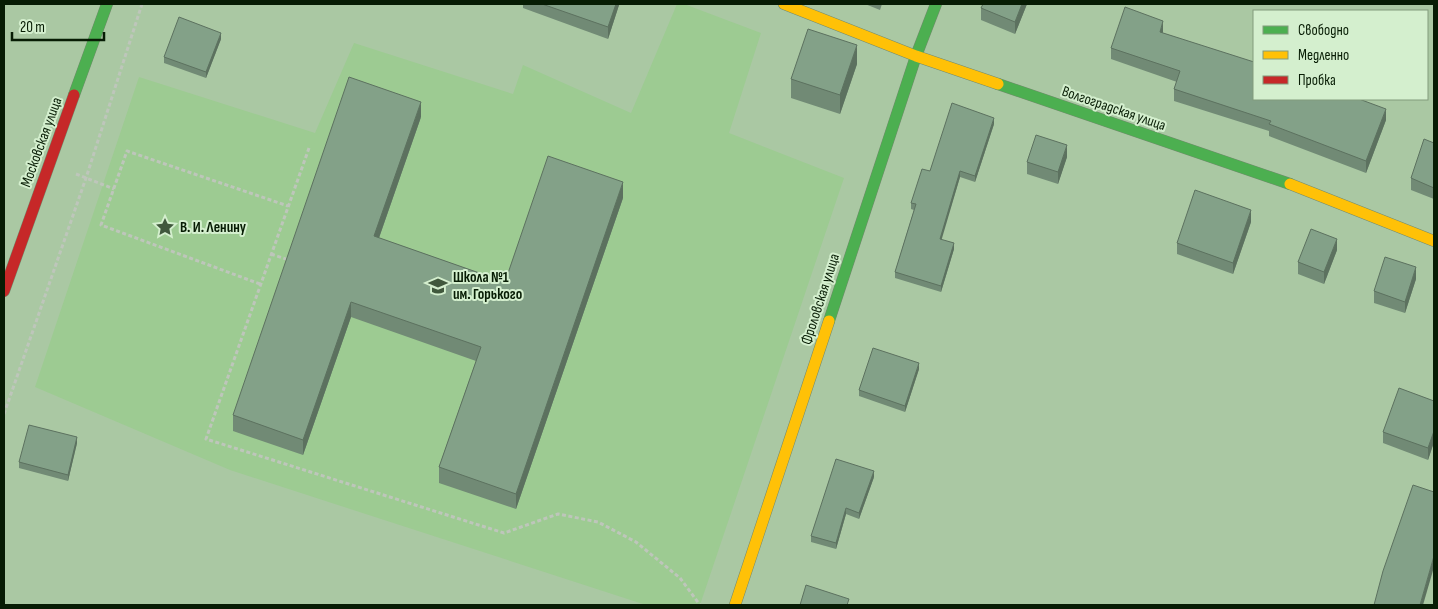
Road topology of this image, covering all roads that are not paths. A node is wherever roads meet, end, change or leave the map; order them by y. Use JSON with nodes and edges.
{"nodes":[{"id":1,"x":107,"y":4,"type":"edge"},
{"id":2,"x":784,"y":4,"type":"edge"},
{"id":3,"x":936,"y":4,"type":"edge"},
{"id":4,"x":916,"y":56,"type":"junction"},
{"id":5,"x":1434,"y":240,"type":"edge"},
{"id":6,"x":4,"y":291,"type":"edge"},
{"id":7,"x":735,"y":605,"type":"edge"}],
"edges":[{"from":1,"to":6,"type":"street","name":"Московская улица"},
{"from":2,"to":4,"type":"street","name":"Волгоградская улица"},
{"from":3,"to":4,"type":"street","name":"Фроловская улица"},
{"from":4,"to":5,"type":"street","name":"Волгоградская улица"},
{"from":4,"to":7,"type":"street","name":"Фроловская улица"}]}
